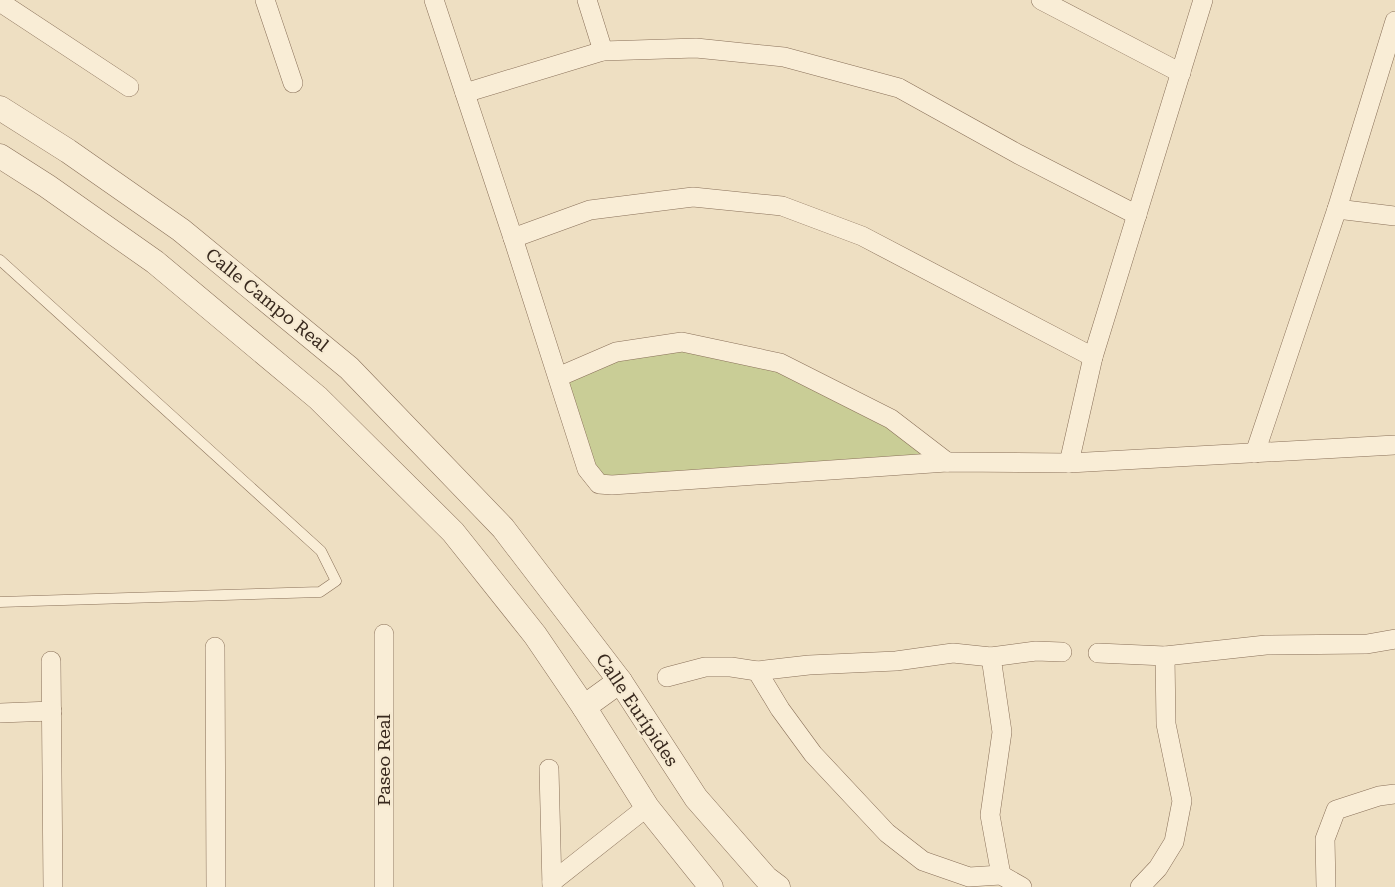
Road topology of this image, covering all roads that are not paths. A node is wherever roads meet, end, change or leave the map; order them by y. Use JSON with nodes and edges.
{"nodes":[{"id":1,"x":265,"y":0,"type":"edge"},
{"id":2,"x":434,"y":0,"type":"edge"},
{"id":3,"x":587,"y":0,"type":"edge"},
{"id":4,"x":1041,"y":0,"type":"edge"},
{"id":5,"x":1203,"y":0,"type":"edge"},
{"id":6,"x":2,"y":8,"type":"edge"},
{"id":7,"x":1395,"y":21,"type":"edge"},
{"id":8,"x":602,"y":51,"type":"junction"},
{"id":9,"x":1181,"y":73,"type":"junction"},
{"id":10,"x":293,"y":83,"type":"dead end"},
{"id":11,"x":129,"y":87,"type":"dead end"},
{"id":12,"x":466,"y":93,"type":"junction"},
{"id":13,"x":0,"y":108,"type":"edge"},
{"id":14,"x":0,"y":156,"type":"edge"},
{"id":15,"x":1337,"y":209,"type":"junction"},
{"id":16,"x":1137,"y":215,"type":"junction"},
{"id":17,"x":1395,"y":216,"type":"edge"},
{"id":18,"x":513,"y":238,"type":"junction"},
{"id":19,"x":0,"y":260,"type":"edge"},
{"id":20,"x":1093,"y":357,"type":"junction"},
{"id":21,"x":558,"y":377,"type":"junction"},
{"id":22,"x":1395,"y":445,"type":"edge"},
{"id":23,"x":1255,"y":453,"type":"junction"},
{"id":24,"x":947,"y":462,"type":"junction"},
{"id":25,"x":1069,"y":463,"type":"junction"},
{"id":26,"x":503,"y":528,"type":"joint"},
{"id":27,"x":0,"y":602,"type":"edge"},
{"id":28,"x":384,"y":634,"type":"dead end"},
{"id":29,"x":1395,"y":640,"type":"edge"},
{"id":30,"x":215,"y":647,"type":"dead end"},
{"id":31,"x":1062,"y":652,"type":"dead end"},
{"id":32,"x":1098,"y":653,"type":"dead end"},
{"id":33,"x":1165,"y":656,"type":"junction"},
{"id":34,"x":991,"y":658,"type":"junction"},
{"id":35,"x":51,"y":661,"type":"dead end"},
{"id":36,"x":757,"y":671,"type":"junction"},
{"id":37,"x":667,"y":678,"type":"dead end"},
{"id":38,"x":620,"y":681,"type":"junction"},
{"id":39,"x":584,"y":708,"type":"junction"},
{"id":40,"x":52,"y":711,"type":"junction"},
{"id":41,"x":0,"y":714,"type":"edge"},
{"id":42,"x":549,"y":769,"type":"dead end"},
{"id":43,"x":1395,"y":794,"type":"edge"},
{"id":44,"x":647,"y":807,"type":"junction"},
{"id":45,"x":1002,"y":875,"type":"junction"},
{"id":46,"x":553,"y":885,"type":"edge"},
{"id":47,"x":53,"y":887,"type":"edge"},
{"id":48,"x":216,"y":887,"type":"edge"},
{"id":49,"x":384,"y":887,"type":"edge"},
{"id":50,"x":712,"y":887,"type":"edge"},
{"id":51,"x":778,"y":887,"type":"edge"},
{"id":52,"x":1022,"y":887,"type":"edge"},
{"id":53,"x":1140,"y":887,"type":"edge"},
{"id":54,"x":1326,"y":887,"type":"edge"}],
"edges":[{"from":1,"to":10,"type":"street"},
{"from":2,"to":12,"type":"street"},
{"from":3,"to":8,"type":"street"},
{"from":4,"to":9,"type":"street"},
{"from":5,"to":9,"type":"street"},
{"from":6,"to":11,"type":"street"},
{"from":7,"to":15,"type":"street"},
{"from":8,"to":12,"type":"street"},
{"from":8,"to":16,"type":"street"},
{"from":9,"to":16,"type":"street"},
{"from":12,"to":18,"type":"street"},
{"from":13,"to":26,"type":"street","name":"Calle Campo Real"},
{"from":14,"to":39,"type":"street"},
{"from":15,"to":17,"type":"street"},
{"from":15,"to":23,"type":"street"},
{"from":16,"to":20,"type":"street"},
{"from":18,"to":20,"type":"street"},
{"from":18,"to":21,"type":"street"},
{"from":19,"to":27,"type":"lane"},
{"from":20,"to":25,"type":"street"},
{"from":21,"to":24,"type":"street"},
{"from":21,"to":24,"type":"street"},
{"from":22,"to":23,"type":"street"},
{"from":23,"to":25,"type":"street"},
{"from":24,"to":25,"type":"street"},
{"from":26,"to":38,"type":"street","name":"Calle Eurípides"},
{"from":28,"to":49,"type":"street","name":"Paseo Real"},
{"from":29,"to":33,"type":"street"},
{"from":30,"to":48,"type":"street"},
{"from":31,"to":34,"type":"street"},
{"from":32,"to":33,"type":"street"},
{"from":33,"to":53,"type":"street"},
{"from":34,"to":36,"type":"street"},
{"from":34,"to":45,"type":"street"},
{"from":35,"to":40,"type":"street"},
{"from":36,"to":37,"type":"street"},
{"from":36,"to":45,"type":"street"},
{"from":38,"to":39,"type":"street"},
{"from":38,"to":51,"type":"street","name":"Calle Eurípides"},
{"from":39,"to":44,"type":"street"},
{"from":40,"to":41,"type":"street"},
{"from":40,"to":47,"type":"street"},
{"from":42,"to":46,"type":"street"},
{"from":43,"to":54,"type":"street"},
{"from":44,"to":46,"type":"street"},
{"from":44,"to":50,"type":"street"},
{"from":45,"to":52,"type":"street"}]}
